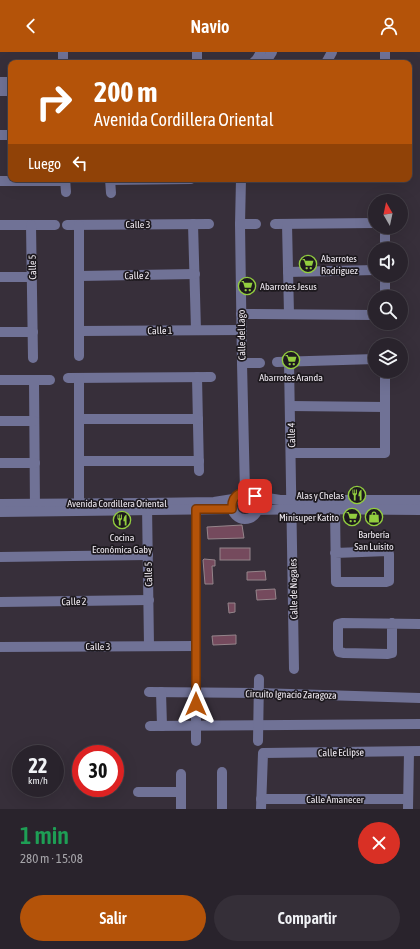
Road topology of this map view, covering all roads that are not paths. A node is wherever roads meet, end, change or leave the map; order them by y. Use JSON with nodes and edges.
{"nodes":[{"id":1,"x":65,"y":182,"type":"edge"},
{"id":2,"x":110,"y":182,"type":"edge"},
{"id":3,"x":241,"y":182,"type":"edge"},
{"id":4,"x":66,"y":192,"type":"dead end"},
{"id":5,"x":110,"y":193,"type":"dead end"},
{"id":6,"x":368,"y":223,"type":"edge"},
{"id":7,"x":193,"y":224,"type":"junction"},
{"id":8,"x":209,"y":224,"type":"dead end"},
{"id":9,"x":240,"y":224,"type":"junction"},
{"id":10,"x":256,"y":224,"type":"dead end"},
{"id":11,"x":275,"y":224,"type":"dead end"},
{"id":12,"x":288,"y":224,"type":"junction"},
{"id":13,"x":0,"y":225,"type":"edge"},
{"id":14,"x":31,"y":225,"type":"junction"},
{"id":15,"x":55,"y":225,"type":"dead end"},
{"id":16,"x":67,"y":225,"type":"dead end"},
{"id":17,"x":79,"y":225,"type":"junction"},
{"id":18,"x":368,"y":270,"type":"edge"},
{"id":19,"x":288,"y":272,"type":"junction"},
{"id":20,"x":195,"y":274,"type":"junction"},
{"id":21,"x":79,"y":276,"type":"junction"},
{"id":22,"x":0,"y":277,"type":"edge"},
{"id":23,"x":32,"y":277,"type":"junction"},
{"id":24,"x":241,"y":314,"type":"junction"},
{"id":25,"x":289,"y":314,"type":"junction"},
{"id":26,"x":368,"y":315,"type":"edge"},
{"id":27,"x":196,"y":330,"type":"junction"},
{"id":28,"x":242,"y":330,"type":"junction"},
{"id":29,"x":79,"y":331,"type":"junction"},
{"id":30,"x":0,"y":332,"type":"edge"},
{"id":31,"x":33,"y":332,"type":"junction"},
{"id":32,"x":79,"y":356,"type":"dead end"},
{"id":33,"x":33,"y":358,"type":"dead end"},
{"id":34,"x":368,"y":359,"type":"edge"},
{"id":35,"x":277,"y":362,"type":"dead end"},
{"id":36,"x":290,"y":362,"type":"junction"},
{"id":37,"x":260,"y":363,"type":"dead end"},
{"id":38,"x":242,"y":364,"type":"junction"},
{"id":39,"x":197,"y":377,"type":"junction"},
{"id":40,"x":211,"y":377,"type":"dead end"},
{"id":41,"x":68,"y":378,"type":"dead end"},
{"id":42,"x":79,"y":378,"type":"junction"},
{"id":43,"x":385,"y":378,"type":"edge"},
{"id":44,"x":0,"y":380,"type":"edge"},
{"id":45,"x":34,"y":380,"type":"junction"},
{"id":46,"x":50,"y":380,"type":"dead end"},
{"id":47,"x":290,"y":406,"type":"junction"},
{"id":48,"x":385,"y":407,"type":"junction"},
{"id":49,"x":79,"y":419,"type":"junction"},
{"id":50,"x":198,"y":419,"type":"junction"},
{"id":51,"x":34,"y":420,"type":"junction"},
{"id":52,"x":0,"y":421,"type":"edge"},
{"id":53,"x":291,"y":453,"type":"junction"},
{"id":54,"x":79,"y":461,"type":"junction"},
{"id":55,"x":199,"y":461,"type":"junction"},
{"id":56,"x":0,"y":463,"type":"edge"},
{"id":57,"x":35,"y":463,"type":"junction"},
{"id":58,"x":199,"y":471,"type":"dead end"},
{"id":59,"x":245,"y":492,"type":"junction"},
{"id":60,"x":255,"y":496,"type":"junction"},
{"id":61,"x":420,"y":500,"type":"edge"},
{"id":62,"x":0,"y":504,"type":"edge"},
{"id":63,"x":233,"y":504,"type":"junction"},
{"id":64,"x":292,"y":504,"type":"junction"},
{"id":65,"x":387,"y":505,"type":"junction"},
{"id":66,"x":79,"y":507,"type":"junction"},
{"id":67,"x":147,"y":507,"type":"junction"},
{"id":68,"x":35,"y":508,"type":"junction"},
{"id":69,"x":196,"y":509,"type":"junction"},
{"id":70,"x":335,"y":509,"type":"junction"},
{"id":71,"x":258,"y":510,"type":"junction"},
{"id":72,"x":420,"y":510,"type":"edge"},
{"id":73,"x":0,"y":512,"type":"edge"},
{"id":74,"x":335,"y":553,"type":"junction"},
{"id":75,"x":148,"y":555,"type":"junction"},
{"id":76,"x":0,"y":558,"type":"edge"},
{"id":77,"x":149,"y":600,"type":"junction"},
{"id":78,"x":0,"y":602,"type":"edge"},
{"id":79,"x":392,"y":623,"type":"junction"},
{"id":80,"x":420,"y":624,"type":"edge"},
{"id":81,"x":150,"y":646,"type":"junction"},
{"id":82,"x":196,"y":646,"type":"junction"},
{"id":83,"x":0,"y":647,"type":"edge"},
{"id":84,"x":294,"y":669,"type":"dead end"},
{"id":85,"x":259,"y":680,"type":"dead end"},
{"id":86,"x":149,"y":692,"type":"dead end"},
{"id":87,"x":161,"y":692,"type":"junction"},
{"id":88,"x":196,"y":693,"type":"junction"},
{"id":89,"x":258,"y":693,"type":"junction"},
{"id":90,"x":420,"y":698,"type":"edge"},
{"id":91,"x":420,"y":724,"type":"edge"},
{"id":92,"x":150,"y":726,"type":"dead end"},
{"id":93,"x":162,"y":726,"type":"junction"},
{"id":94,"x":196,"y":726,"type":"junction"},
{"id":95,"x":258,"y":726,"type":"junction"},
{"id":96,"x":196,"y":741,"type":"dead end"},
{"id":97,"x":258,"y":742,"type":"dead end"},
{"id":98,"x":420,"y":751,"type":"edge"},
{"id":99,"x":409,"y":752,"type":"junction"},
{"id":100,"x":222,"y":772,"type":"dead end"},
{"id":101,"x":181,"y":774,"type":"dead end"},
{"id":102,"x":138,"y":792,"type":"dead end"},
{"id":103,"x":181,"y":792,"type":"junction"},
{"id":104,"x":261,"y":804,"type":"edge"},
{"id":105,"x":408,"y":804,"type":"edge"},
{"id":106,"x":180,"y":809,"type":"edge"},
{"id":107,"x":222,"y":809,"type":"edge"}],
"edges":[{"from":1,"to":4,"type":"street"},
{"from":2,"to":5,"type":"street"},
{"from":3,"to":9,"type":"street","name":"Calle del Lago"},
{"from":6,"to":12,"type":"street"},
{"from":7,"to":8,"type":"street","name":"Calle 3"},
{"from":7,"to":17,"type":"street","name":"Calle 3"},
{"from":7,"to":20,"type":"street"},
{"from":9,"to":10,"type":"street"},
{"from":9,"to":24,"type":"street","name":"Calle del Lago"},
{"from":11,"to":12,"type":"street"},
{"from":12,"to":19,"type":"street"},
{"from":13,"to":14,"type":"street"},
{"from":14,"to":15,"type":"street"},
{"from":14,"to":23,"type":"street","name":"Calle 5"},
{"from":16,"to":17,"type":"street","name":"Calle 3"},
{"from":17,"to":21,"type":"street"},
{"from":18,"to":19,"type":"street"},
{"from":19,"to":25,"type":"street"},
{"from":20,"to":21,"type":"street","name":"Calle 2"},
{"from":20,"to":27,"type":"street"},
{"from":21,"to":29,"type":"street"},
{"from":22,"to":23,"type":"street"},
{"from":23,"to":31,"type":"street","name":"Calle 5"},
{"from":24,"to":25,"type":"street"},
{"from":24,"to":28,"type":"street","name":"Calle del Lago"},
{"from":25,"to":26,"type":"street"},
{"from":27,"to":28,"type":"street","name":"Calle 1"},
{"from":27,"to":29,"type":"street","name":"Calle 1"},
{"from":28,"to":38,"type":"street","name":"Calle del Lago"},
{"from":29,"to":32,"type":"street"},
{"from":30,"to":31,"type":"street"},
{"from":31,"to":33,"type":"street","name":"Calle 5"},
{"from":34,"to":36,"type":"street"},
{"from":35,"to":36,"type":"street"},
{"from":36,"to":47,"type":"street","name":"Calle 4"},
{"from":37,"to":38,"type":"street"},
{"from":38,"to":59,"type":"street","name":"Calle del Lago"},
{"from":39,"to":40,"type":"street"},
{"from":39,"to":42,"type":"street"},
{"from":39,"to":50,"type":"street"},
{"from":41,"to":42,"type":"street"},
{"from":42,"to":49,"type":"street"},
{"from":43,"to":48,"type":"street"},
{"from":44,"to":45,"type":"street"},
{"from":45,"to":46,"type":"street"},
{"from":45,"to":51,"type":"street"},
{"from":47,"to":48,"type":"street"},
{"from":47,"to":53,"type":"street","name":"Calle 4"},
{"from":48,"to":53,"type":"street"},
{"from":49,"to":50,"type":"street"},
{"from":49,"to":54,"type":"street"},
{"from":50,"to":55,"type":"street"},
{"from":51,"to":52,"type":"street"},
{"from":51,"to":57,"type":"street"},
{"from":53,"to":64,"type":"street","name":"Calle 4"},
{"from":54,"to":55,"type":"street"},
{"from":54,"to":66,"type":"street"},
{"from":55,"to":58,"type":"street"},
{"from":56,"to":57,"type":"street"},
{"from":57,"to":68,"type":"street"},
{"from":59,"to":60,"type":"street"},
{"from":59,"to":63,"type":"street"},
{"from":60,"to":64,"type":"street"},
{"from":60,"to":71,"type":"street"},
{"from":61,"to":65,"type":"street"},
{"from":62,"to":68,"type":"street","name":"Avenida Cordillera Oriental"},
{"from":63,"to":67,"type":"street","name":"Avenida Cordillera Oriental"},
{"from":63,"to":69,"type":"street","name":"Avenida Cordillera Oriental"},
{"from":63,"to":71,"type":"street"},
{"from":64,"to":65,"type":"street"},
{"from":64,"to":70,"type":"street"},
{"from":64,"to":71,"type":"street"},
{"from":64,"to":84,"type":"street","name":"Calle de Nogales"},
{"from":65,"to":70,"type":"street"},
{"from":65,"to":72,"type":"street"},
{"from":66,"to":67,"type":"street","name":"Avenida Cordillera Oriental"},
{"from":66,"to":68,"type":"street","name":"Avenida Cordillera Oriental"},
{"from":67,"to":69,"type":"street","name":"Avenida Cordillera Oriental"},
{"from":67,"to":75,"type":"street","name":"Calle 5"},
{"from":68,"to":73,"type":"street","name":"Avenida Cordillera Oriental"},
{"from":69,"to":82,"type":"street"},
{"from":70,"to":74,"type":"street"},
{"from":74,"to":74,"type":"street"},
{"from":75,"to":76,"type":"street"},
{"from":75,"to":77,"type":"street","name":"Calle 5"},
{"from":77,"to":78,"type":"street","name":"Calle 2"},
{"from":77,"to":81,"type":"street","name":"Calle 5"},
{"from":79,"to":79,"type":"street"},
{"from":79,"to":80,"type":"street"},
{"from":81,"to":82,"type":"street","name":"Calle 3"},
{"from":81,"to":83,"type":"street","name":"Calle 3"},
{"from":82,"to":88,"type":"street"},
{"from":85,"to":89,"type":"street"},
{"from":86,"to":87,"type":"street","name":"Circuito Ignacio Zaragoza"},
{"from":87,"to":88,"type":"street","name":"Circuito Ignacio Zaragoza"},
{"from":87,"to":93,"type":"street"},
{"from":88,"to":89,"type":"street","name":"Circuito Ignacio Zaragoza"},
{"from":88,"to":94,"type":"street"},
{"from":89,"to":90,"type":"street","name":"Circuito Ignacio Zaragoza"},
{"from":89,"to":95,"type":"street"},
{"from":91,"to":95,"type":"street"},
{"from":92,"to":93,"type":"street"},
{"from":93,"to":94,"type":"street"},
{"from":94,"to":95,"type":"street"},
{"from":94,"to":96,"type":"street"},
{"from":95,"to":97,"type":"street"},
{"from":98,"to":99,"type":"street","name":"Calle Eclipse"},
{"from":99,"to":104,"type":"street","name":"Calle Eclipse"},
{"from":99,"to":105,"type":"street"},
{"from":100,"to":107,"type":"street"},
{"from":101,"to":103,"type":"street"},
{"from":102,"to":103,"type":"street"},
{"from":103,"to":106,"type":"street"},
{"from":104,"to":105,"type":"street","name":"Calle Amanecer"}]}
